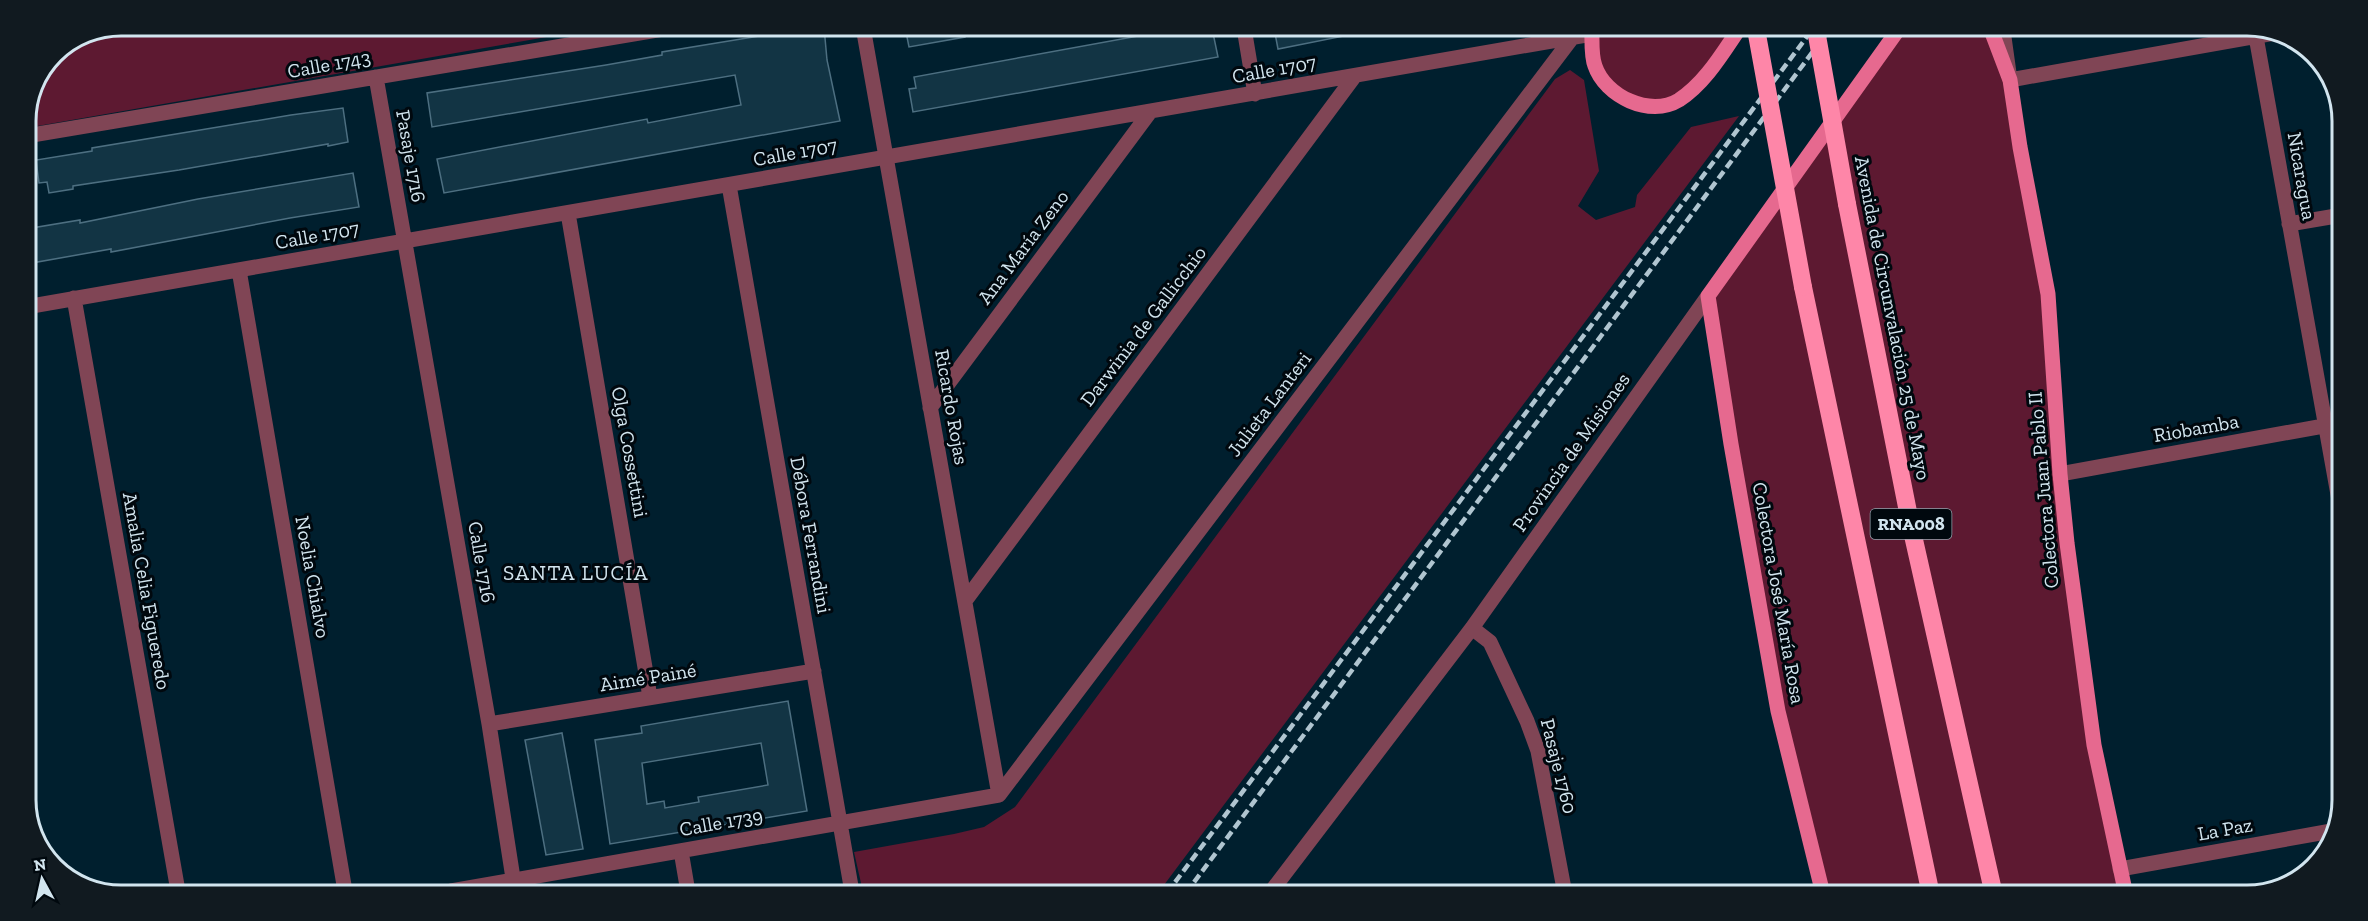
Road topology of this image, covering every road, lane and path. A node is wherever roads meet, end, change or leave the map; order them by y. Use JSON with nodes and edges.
{"nodes":[{"id":1,"x":621,"y":36,"type":"edge"},
{"id":2,"x":865,"y":36,"type":"edge"},
{"id":3,"x":1245,"y":36,"type":"edge"},
{"id":4,"x":1581,"y":36,"type":"edge"},
{"id":5,"x":1592,"y":36,"type":"edge"},
{"id":6,"x":1734,"y":36,"type":"edge"},
{"id":7,"x":1757,"y":36,"type":"edge"},
{"id":8,"x":1817,"y":36,"type":"edge"},
{"id":9,"x":1894,"y":36,"type":"edge"},
{"id":10,"x":1993,"y":36,"type":"edge"},
{"id":11,"x":2004,"y":36,"type":"edge"},
{"id":12,"x":2239,"y":36,"type":"edge"},
{"id":13,"x":2256,"y":37,"type":"edge"},
{"id":14,"x":1572,"y":39,"type":"junction"},
{"id":15,"x":1354,"y":76,"type":"junction"},
{"id":16,"x":376,"y":77,"type":"junction"},
{"id":17,"x":2010,"y":80,"type":"junction"},
{"id":18,"x":1255,"y":94,"type":"junction"},
{"id":19,"x":1150,"y":112,"type":"junction"},
{"id":20,"x":36,"y":134,"type":"edge"},
{"id":21,"x":886,"y":158,"type":"junction"},
{"id":22,"x":729,"y":185,"type":"junction"},
{"id":23,"x":568,"y":213,"type":"junction"},
{"id":24,"x":2332,"y":217,"type":"edge"},
{"id":25,"x":2289,"y":224,"type":"junction"},
{"id":26,"x":405,"y":241,"type":"junction"},
{"id":27,"x":239,"y":270,"type":"junction"},
{"id":28,"x":1708,"y":296,"type":"junction"},
{"id":29,"x":74,"y":298,"type":"junction"},
{"id":30,"x":36,"y":305,"type":"edge"},
{"id":31,"x":930,"y":408,"type":"junction"},
{"id":32,"x":2332,"y":420,"type":"edge"},
{"id":33,"x":2332,"y":425,"type":"edge"},
{"id":34,"x":2060,"y":474,"type":"junction"},
{"id":35,"x":964,"y":601,"type":"junction"},
{"id":36,"x":1472,"y":628,"type":"junction"},
{"id":37,"x":814,"y":671,"type":"junction"},
{"id":38,"x":650,"y":697,"type":"junction"},
{"id":39,"x":489,"y":724,"type":"junction"},
{"id":40,"x":999,"y":795,"type":"junction"},
{"id":41,"x":840,"y":823,"type":"junction"},
{"id":42,"x":2325,"y":832,"type":"edge"},
{"id":43,"x":681,"y":851,"type":"junction"},
{"id":44,"x":2120,"y":868,"type":"junction"},
{"id":45,"x":177,"y":885,"type":"edge"},
{"id":46,"x":344,"y":885,"type":"edge"},
{"id":47,"x":514,"y":885,"type":"edge"},
{"id":48,"x":519,"y":885,"type":"edge"},
{"id":49,"x":687,"y":885,"type":"edge"},
{"id":50,"x":851,"y":885,"type":"edge"},
{"id":51,"x":1276,"y":885,"type":"edge"},
{"id":52,"x":1562,"y":885,"type":"edge"},
{"id":53,"x":1821,"y":885,"type":"edge"},
{"id":54,"x":1929,"y":885,"type":"edge"},
{"id":55,"x":1992,"y":885,"type":"edge"},
{"id":56,"x":2124,"y":885,"type":"edge"}],
"edges":[{"from":1,"to":16,"type":"street","name":"Calle 1743"},
{"from":2,"to":21,"type":"street","name":"Ricardo Rojas"},
{"from":3,"to":18,"type":"street"},
{"from":4,"to":14,"type":"street","name":"Calle 1707"},
{"from":5,"to":6,"type":"main road"},
{"from":7,"to":54,"type":"highway","number":"RNA008","bridge":true},
{"from":8,"to":55,"type":"highway","name":"Avenida de Circunvalación 25 de Mayo","number":"RNA008","bridge":true},
{"from":9,"to":28,"type":"main road","name":"Provincia de Misiones"},
{"from":10,"to":17,"type":"main road","name":"Colectora Juan Pablo II"},
{"from":11,"to":17,"type":"street","name":"Colectora Juan Pablo II"},
{"from":12,"to":17,"type":"street"},
{"from":13,"to":25,"type":"street","name":"Nicaragua"},
{"from":14,"to":15,"type":"street","name":"Calle 1707"},
{"from":14,"to":40,"type":"street","name":"Julieta Lanteri"},
{"from":15,"to":18,"type":"street","name":"Calle 1707"},
{"from":15,"to":35,"type":"street","name":"Darwinia de Gallicchio"},
{"from":16,"to":20,"type":"street","name":"Calle 1743"},
{"from":16,"to":26,"type":"street","name":"Pasaje 1716"},
{"from":17,"to":34,"type":"main road","name":"Colectora Juan Pablo II"},
{"from":18,"to":19,"type":"street","name":"Calle 1707"},
{"from":19,"to":21,"type":"street","name":"Calle 1707"},
{"from":19,"to":31,"type":"street","name":"Ana María Zeno"},
{"from":21,"to":22,"type":"street","name":"Calle 1707"},
{"from":21,"to":31,"type":"street","name":"Ricardo Rojas"},
{"from":22,"to":23,"type":"street","name":"Calle 1707"},
{"from":22,"to":37,"type":"street","name":"Débora Ferrandini"},
{"from":23,"to":26,"type":"street","name":"Calle 1707"},
{"from":23,"to":38,"type":"street","name":"Olga Cossettini"},
{"from":24,"to":25,"type":"street"},
{"from":25,"to":32,"type":"street","name":"Nicaragua"},
{"from":26,"to":27,"type":"street","name":"Calle 1707"},
{"from":26,"to":39,"type":"street","name":"Calle 1716"},
{"from":27,"to":29,"type":"street","name":"Calle 1707"},
{"from":27,"to":46,"type":"street","name":"Noelia Chialvo"},
{"from":28,"to":36,"type":"street","name":"Provincia de Misiones"},
{"from":28,"to":53,"type":"main road","name":"Colectora José María Rosa"},
{"from":29,"to":30,"type":"street","name":"Calle 1707"},
{"from":29,"to":45,"type":"street","name":"Amalia Celia Figueredo"},
{"from":31,"to":35,"type":"street","name":"Ricardo Rojas"},
{"from":33,"to":34,"type":"street","name":"Riobamba"},
{"from":34,"to":44,"type":"main road","name":"Colectora Juan Pablo II"},
{"from":35,"to":40,"type":"street","name":"Ricardo Rojas"},
{"from":36,"to":51,"type":"street","name":"Provincia de Misiones"},
{"from":36,"to":52,"type":"street","name":"Pasaje 1760"},
{"from":37,"to":38,"type":"street","name":"Aimé Painé"},
{"from":37,"to":41,"type":"street","name":"Débora Ferrandini"},
{"from":38,"to":39,"type":"street","name":"Aimé Painé"},
{"from":39,"to":47,"type":"street","name":"Calle 1716"},
{"from":40,"to":41,"type":"street","name":"Calle 1739"},
{"from":41,"to":43,"type":"street","name":"Calle 1739"},
{"from":41,"to":50,"type":"street","name":"Débora Ferrandini"},
{"from":42,"to":44,"type":"street","name":"La Paz"},
{"from":43,"to":48,"type":"street","name":"Calle 1739"},
{"from":43,"to":49,"type":"street"},
{"from":44,"to":56,"type":"main road","name":"Colectora Juan Pablo II"}]}
